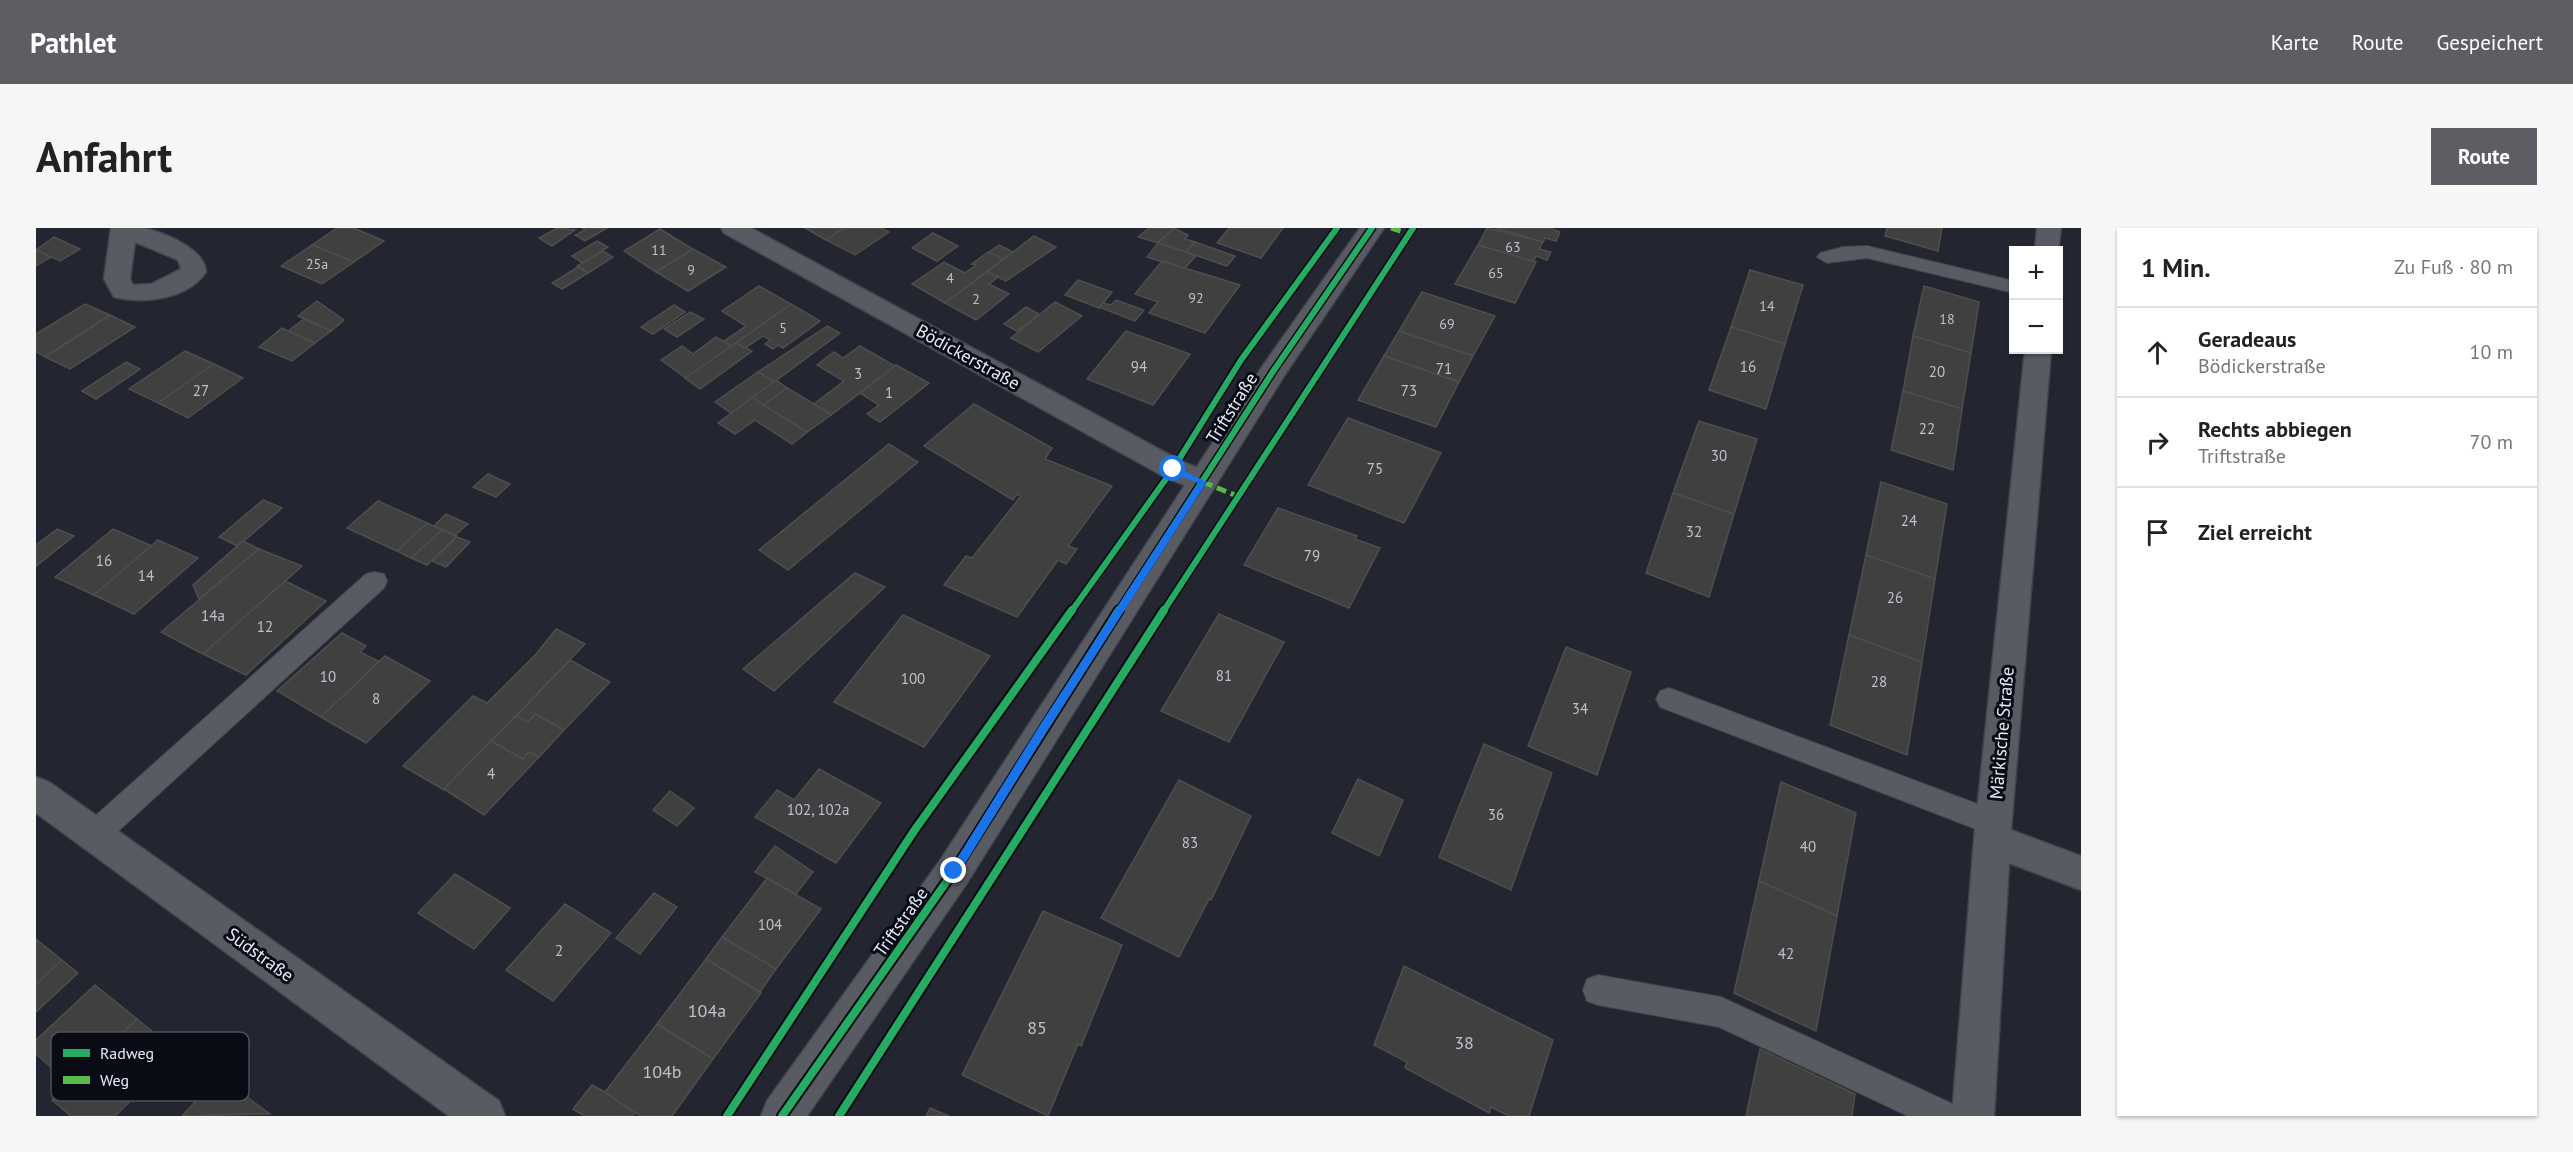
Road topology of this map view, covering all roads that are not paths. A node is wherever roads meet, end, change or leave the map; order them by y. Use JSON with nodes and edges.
{"nodes":[{"id":1,"x":734,"y":228,"type":"edge"},
{"id":2,"x":1372,"y":228,"type":"edge"},
{"id":3,"x":2049,"y":228,"type":"edge"},
{"id":4,"x":2047,"y":246,"type":"edge"},
{"id":5,"x":1827,"y":257,"type":"dead end"},
{"id":6,"x":2009,"y":286,"type":"edge"},
{"id":7,"x":2038,"y":354,"type":"edge"},
{"id":8,"x":1203,"y":482,"type":"junction"},
{"id":9,"x":375,"y":581,"type":"dead end"},
{"id":10,"x":1669,"y":699,"type":"dead end"},
{"id":11,"x":36,"y":793,"type":"edge"},
{"id":12,"x":1993,"y":832,"type":"junction"},
{"id":13,"x":94,"y":836,"type":"junction"},
{"id":14,"x":2081,"y":873,"type":"edge"},
{"id":15,"x":1598,"y":990,"type":"dead end"},
{"id":16,"x":484,"y":1116,"type":"edge"},
{"id":17,"x":782,"y":1116,"type":"edge"},
{"id":18,"x":1944,"y":1116,"type":"edge"},
{"id":19,"x":1973,"y":1116,"type":"edge"}],
"edges":[{"from":1,"to":8,"type":"street","name":"Bödickerstraße"},
{"from":2,"to":8,"type":"street","name":"Triftstraße"},
{"from":3,"to":4,"type":"street"},
{"from":5,"to":6,"type":"lane"},
{"from":7,"to":12,"type":"street","name":"Märkische Straße"},
{"from":8,"to":17,"type":"street","name":"Triftstraße"},
{"from":9,"to":13,"type":"lane"},
{"from":10,"to":12,"type":"lane"},
{"from":11,"to":13,"type":"street","name":"Südstraße"},
{"from":12,"to":14,"type":"street"},
{"from":12,"to":19,"type":"street","name":"Märkische Straße"},
{"from":13,"to":16,"type":"street","name":"Südstraße"},
{"from":15,"to":18,"type":"lane"}]}
